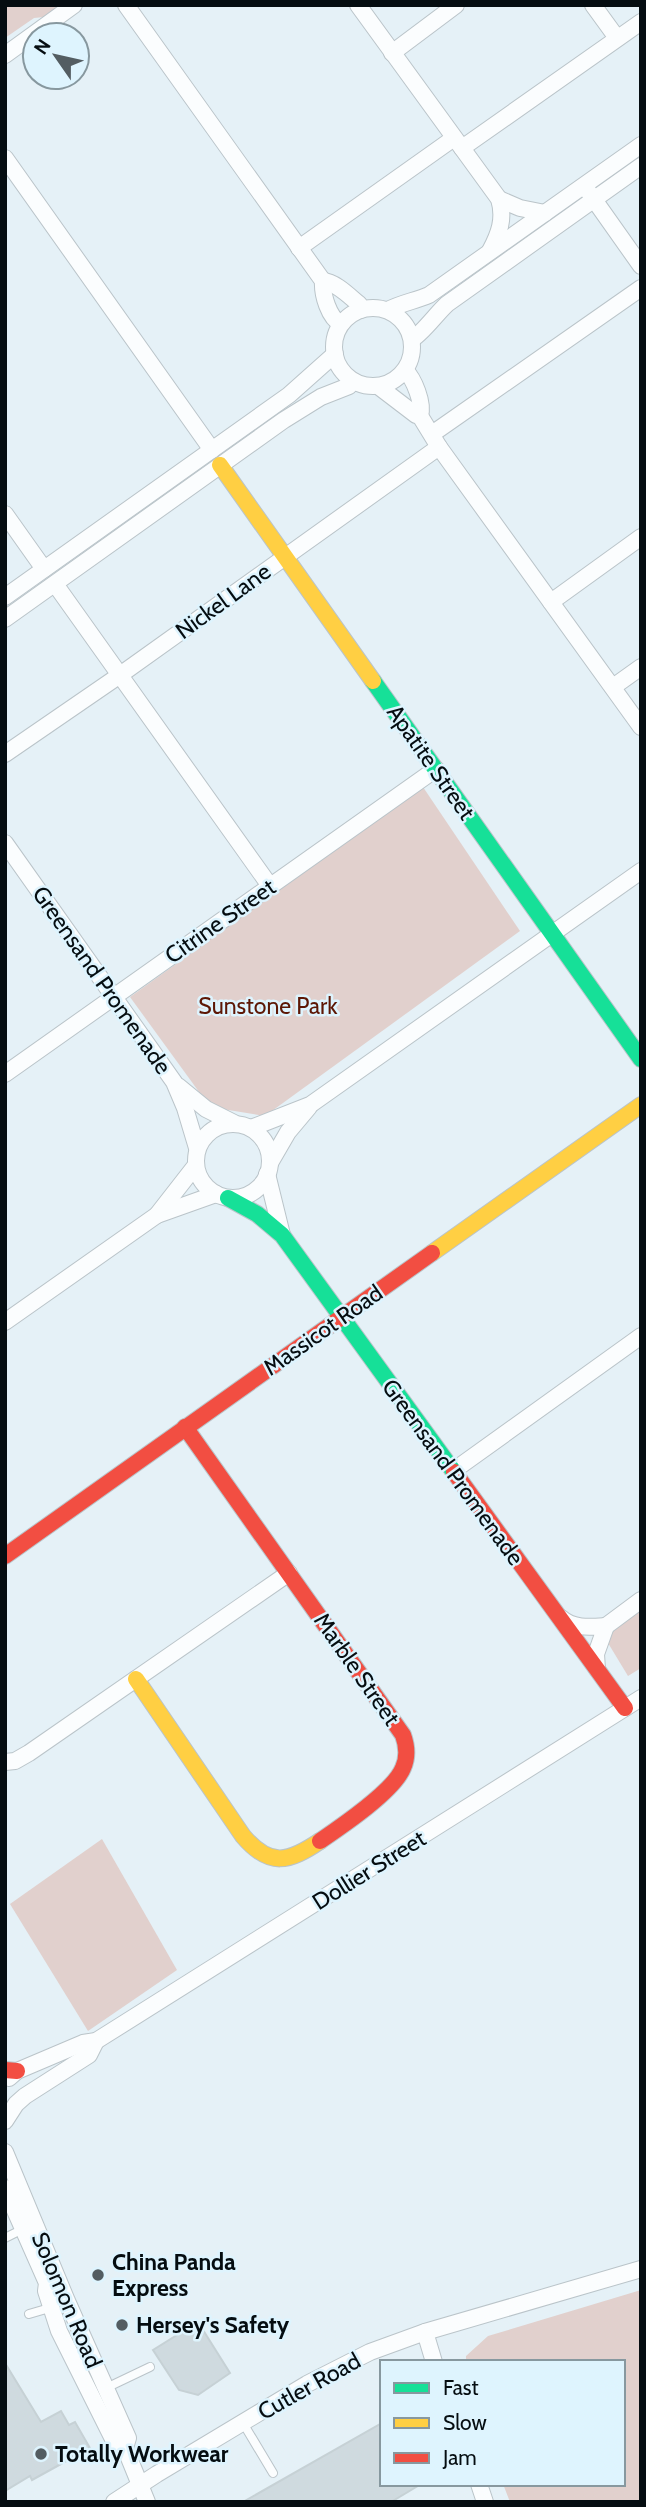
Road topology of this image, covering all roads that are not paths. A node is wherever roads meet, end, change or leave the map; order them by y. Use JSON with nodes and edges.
{"nodes":[{"id":1,"x":74,"y":5,"type":"edge"},
{"id":2,"x":126,"y":5,"type":"edge"},
{"id":3,"x":358,"y":5,"type":"edge"},
{"id":4,"x":456,"y":5,"type":"edge"},
{"id":5,"x":593,"y":5,"type":"edge"},
{"id":6,"x":641,"y":22,"type":"edge"},
{"id":7,"x":617,"y":38,"type":"junction"},
{"id":8,"x":392,"y":53,"type":"junction"},
{"id":9,"x":5,"y":55,"type":"edge"},
{"id":10,"x":458,"y":143,"type":"junction"},
{"id":11,"x":641,"y":145,"type":"edge"},
{"id":12,"x":5,"y":158,"type":"edge"},
{"id":13,"x":641,"y":166,"type":"edge"},
{"id":14,"x":584,"y":185,"type":"junction"},
{"id":15,"x":499,"y":199,"type":"junction"},
{"id":16,"x":594,"y":199,"type":"junction"},
{"id":17,"x":545,"y":213,"type":"junction"},
{"id":18,"x":299,"y":248,"type":"junction"},
{"id":19,"x":489,"y":252,"type":"junction"},
{"id":20,"x":641,"y":266,"type":"edge"},
{"id":21,"x":323,"y":281,"type":"junction"},
{"id":22,"x":641,"y":288,"type":"edge"},
{"id":23,"x":360,"y":310,"type":"junction"},
{"id":24,"x":388,"y":310,"type":"junction"},
{"id":25,"x":341,"y":324,"type":"junction"},
{"id":26,"x":412,"y":339,"type":"junction"},
{"id":27,"x":335,"y":354,"type":"junction"},
{"id":28,"x":405,"y":370,"type":"junction"},
{"id":29,"x":353,"y":380,"type":"junction"},
{"id":30,"x":378,"y":386,"type":"junction"},
{"id":31,"x":420,"y":416,"type":"junction"},
{"id":32,"x":436,"y":440,"type":"junction"},
{"id":33,"x":212,"y":450,"type":"junction"},
{"id":34,"x":220,"y":465,"type":"junction"},
{"id":35,"x":5,"y":514,"type":"edge"},
{"id":36,"x":641,"y":537,"type":"edge"},
{"id":37,"x":286,"y":555,"type":"junction"},
{"id":38,"x":44,"y":569,"type":"junction"},
{"id":39,"x":54,"y":584,"type":"junction"},
{"id":40,"x":5,"y":597,"type":"edge"},
{"id":41,"x":551,"y":602,"type":"junction"},
{"id":42,"x":5,"y":619,"type":"edge"},
{"id":43,"x":641,"y":667,"type":"edge"},
{"id":44,"x":120,"y":675,"type":"junction"},
{"id":45,"x":613,"y":687,"type":"junction"},
{"id":46,"x":641,"y":727,"type":"edge"},
{"id":47,"x":5,"y":754,"type":"edge"},
{"id":48,"x":436,"y":769,"type":"junction"},
{"id":49,"x":7,"y":850,"type":"edge"},
{"id":50,"x":641,"y":871,"type":"edge"},
{"id":51,"x":270,"y":886,"type":"junction"},
{"id":52,"x":553,"y":934,"type":"junction"},
{"id":53,"x":113,"y":996,"type":"junction"},
{"id":54,"x":641,"y":1059,"type":"edge"},
{"id":55,"x":5,"y":1074,"type":"edge"},
{"id":56,"x":174,"y":1082,"type":"junction"},
{"id":57,"x":310,"y":1105,"type":"junction"},
{"id":58,"x":641,"y":1105,"type":"edge"},
{"id":59,"x":233,"y":1123,"type":"junction"},
{"id":60,"x":251,"y":1128,"type":"junction"},
{"id":61,"x":197,"y":1148,"type":"junction"},
{"id":62,"x":196,"y":1165,"type":"junction"},
{"id":63,"x":269,"y":1168,"type":"junction"},
{"id":64,"x":222,"y":1196,"type":"junction"},
{"id":65,"x":157,"y":1215,"type":"junction"},
{"id":66,"x":282,"y":1235,"type":"junction"},
{"id":67,"x":342,"y":1317,"type":"junction"},
{"id":68,"x":5,"y":1322,"type":"edge"},
{"id":69,"x":641,"y":1336,"type":"edge"},
{"id":70,"x":185,"y":1427,"type":"junction"},
{"id":71,"x":453,"y":1471,"type":"junction"},
{"id":72,"x":5,"y":1556,"type":"edge"},
{"id":73,"x":289,"y":1573,"type":"junction"},
{"id":74,"x":641,"y":1600,"type":"edge"},
{"id":75,"x":554,"y":1611,"type":"junction"},
{"id":76,"x":606,"y":1626,"type":"junction"},
{"id":77,"x":597,"y":1669,"type":"junction"},
{"id":78,"x":136,"y":1679,"type":"junction"},
{"id":79,"x":641,"y":1698,"type":"edge"},
{"id":80,"x":625,"y":1708,"type":"junction"},
{"id":81,"x":5,"y":1762,"type":"edge"},
{"id":82,"x":96,"y":2041,"type":"junction"},
{"id":83,"x":9,"y":2074,"type":"edge"},
{"id":84,"x":5,"y":2121,"type":"edge"},
{"id":85,"x":5,"y":2152,"type":"edge"},
{"id":86,"x":5,"y":2188,"type":"edge"},
{"id":87,"x":5,"y":2210,"type":"edge"},
{"id":88,"x":10,"y":2235,"type":"edge"},
{"id":89,"x":641,"y":2269,"type":"edge"},
{"id":90,"x":46,"y":2291,"type":"junction"},
{"id":91,"x":53,"y":2307,"type":"junction"},
{"id":92,"x":29,"y":2314,"type":"dead end"},
{"id":93,"x":425,"y":2332,"type":"junction"},
{"id":94,"x":432,"y":2360,"type":"edge"},
{"id":95,"x":150,"y":2367,"type":"dead end"},
{"id":96,"x":106,"y":2389,"type":"junction"},
{"id":97,"x":243,"y":2423,"type":"junction"},
{"id":98,"x":125,"y":2448,"type":"junction"},
{"id":99,"x":273,"y":2473,"type":"dead end"},
{"id":100,"x":139,"y":2485,"type":"junction"},
{"id":101,"x":114,"y":2502,"type":"edge"},
{"id":102,"x":147,"y":2502,"type":"edge"}],
"edges":[{"from":1,"to":9,"type":"street"},
{"from":2,"to":18,"type":"street"},
{"from":3,"to":8,"type":"street"},
{"from":4,"to":8,"type":"street"},
{"from":5,"to":7,"type":"street"},
{"from":6,"to":7,"type":"street"},
{"from":7,"to":10,"type":"street"},
{"from":8,"to":10,"type":"street"},
{"from":10,"to":15,"type":"street"},
{"from":10,"to":18,"type":"street"},
{"from":11,"to":14,"type":"street"},
{"from":12,"to":33,"type":"street"},
{"from":13,"to":16,"type":"street"},
{"from":14,"to":16,"type":"street"},
{"from":14,"to":17,"type":"street"},
{"from":15,"to":17,"type":"street"},
{"from":15,"to":19,"type":"street"},
{"from":16,"to":20,"type":"street"},
{"from":16,"to":26,"type":"street"},
{"from":17,"to":19,"type":"street"},
{"from":18,"to":21,"type":"street"},
{"from":19,"to":24,"type":"street"},
{"from":21,"to":23,"type":"street"},
{"from":21,"to":25,"type":"street"},
{"from":22,"to":32,"type":"street","name":"Nickel Lane"},
{"from":23,"to":24,"type":"street"},
{"from":23,"to":25,"type":"street"},
{"from":24,"to":26,"type":"street"},
{"from":25,"to":27,"type":"street"},
{"from":26,"to":28,"type":"street"},
{"from":27,"to":29,"type":"street"},
{"from":27,"to":33,"type":"street"},
{"from":28,"to":30,"type":"street"},
{"from":28,"to":31,"type":"street"},
{"from":29,"to":30,"type":"street"},
{"from":29,"to":34,"type":"street"},
{"from":30,"to":31,"type":"street"},
{"from":31,"to":32,"type":"street"},
{"from":32,"to":37,"type":"street","name":"Nickel Lane"},
{"from":32,"to":41,"type":"street"},
{"from":33,"to":38,"type":"street"},
{"from":34,"to":37,"type":"street","name":"Apatite Street"},
{"from":34,"to":39,"type":"street"},
{"from":35,"to":38,"type":"street"},
{"from":36,"to":41,"type":"street"},
{"from":37,"to":44,"type":"street","name":"Nickel Lane"},
{"from":37,"to":48,"type":"street","name":"Apatite Street"},
{"from":38,"to":40,"type":"street"},
{"from":39,"to":42,"type":"street"},
{"from":39,"to":44,"type":"street"},
{"from":41,"to":45,"type":"street"},
{"from":43,"to":45,"type":"street"},
{"from":44,"to":47,"type":"street","name":"Nickel Lane"},
{"from":44,"to":51,"type":"street"},
{"from":45,"to":46,"type":"street"},
{"from":48,"to":51,"type":"street","name":"Citrine Street"},
{"from":48,"to":52,"type":"street","name":"Apatite Street"},
{"from":49,"to":53,"type":"street","name":"Greensand Promenade"},
{"from":50,"to":52,"type":"street"},
{"from":51,"to":53,"type":"street","name":"Citrine Street"},
{"from":52,"to":54,"type":"street","name":"Apatite Street"},
{"from":52,"to":57,"type":"street"},
{"from":53,"to":55,"type":"street","name":"Citrine Street"},
{"from":53,"to":56,"type":"street","name":"Greensand Promenade"},
{"from":56,"to":59,"type":"street","name":"Greensand Promenade"},
{"from":56,"to":61,"type":"street","name":"Greensand Promenade"},
{"from":57,"to":60,"type":"street"},
{"from":57,"to":63,"type":"street"},
{"from":58,"to":67,"type":"street","name":"Massicot Road"},
{"from":59,"to":60,"type":"street"},
{"from":59,"to":61,"type":"street"},
{"from":60,"to":63,"type":"street"},
{"from":61,"to":62,"type":"street"},
{"from":62,"to":64,"type":"street"},
{"from":62,"to":65,"type":"street"},
{"from":63,"to":64,"type":"street"},
{"from":63,"to":66,"type":"street","name":"Greensand Promenade"},
{"from":64,"to":65,"type":"street"},
{"from":64,"to":66,"type":"street","name":"Greensand Promenade"},
{"from":65,"to":68,"type":"street"},
{"from":66,"to":67,"type":"street","name":"Greensand Promenade"},
{"from":67,"to":70,"type":"street","name":"Massicot Road"},
{"from":67,"to":71,"type":"street","name":"Greensand Promenade"},
{"from":69,"to":71,"type":"street"},
{"from":70,"to":72,"type":"street","name":"Massicot Road"},
{"from":70,"to":73,"type":"street","name":"Marble Street"},
{"from":71,"to":75,"type":"street","name":"Greensand Promenade"},
{"from":73,"to":78,"type":"street"},
{"from":73,"to":78,"type":"street","name":"Marble Street"},
{"from":74,"to":76,"type":"street"},
{"from":75,"to":76,"type":"street"},
{"from":75,"to":77,"type":"street","name":"Greensand Promenade"},
{"from":76,"to":77,"type":"street"},
{"from":77,"to":80,"type":"street","name":"Greensand Promenade"},
{"from":78,"to":81,"type":"street"},
{"from":79,"to":80,"type":"street","name":"Dollier Street"},
{"from":80,"to":82,"type":"street","name":"Dollier Street"},
{"from":82,"to":83,"type":"street","name":"Dollier Street"},
{"from":82,"to":84,"type":"street","name":"Dollier Street"},
{"from":85,"to":96,"type":"street","name":"Solomon Road"},
{"from":86,"to":90,"type":"street","name":"Solomon Road"},
{"from":87,"to":88,"type":"street","name":"Solomon Road"},
{"from":88,"to":90,"type":"street","name":"Solomon Road"},
{"from":89,"to":93,"type":"street","name":"Cutler Road"},
{"from":90,"to":91,"type":"street","name":"Solomon Road"},
{"from":91,"to":92,"type":"lane"},
{"from":91,"to":98,"type":"street","name":"Solomon Road"},
{"from":93,"to":94,"type":"street"},
{"from":93,"to":97,"type":"street","name":"Cutler Road"},
{"from":95,"to":96,"type":"lane"},
{"from":96,"to":98,"type":"street","name":"Solomon Road"},
{"from":97,"to":99,"type":"lane"},
{"from":97,"to":100,"type":"street","name":"Cutler Road"},
{"from":98,"to":100,"type":"street","name":"Solomon Road"},
{"from":100,"to":101,"type":"street","name":"Cutler Road"},
{"from":100,"to":102,"type":"street","name":"Solomon Road"}]}
